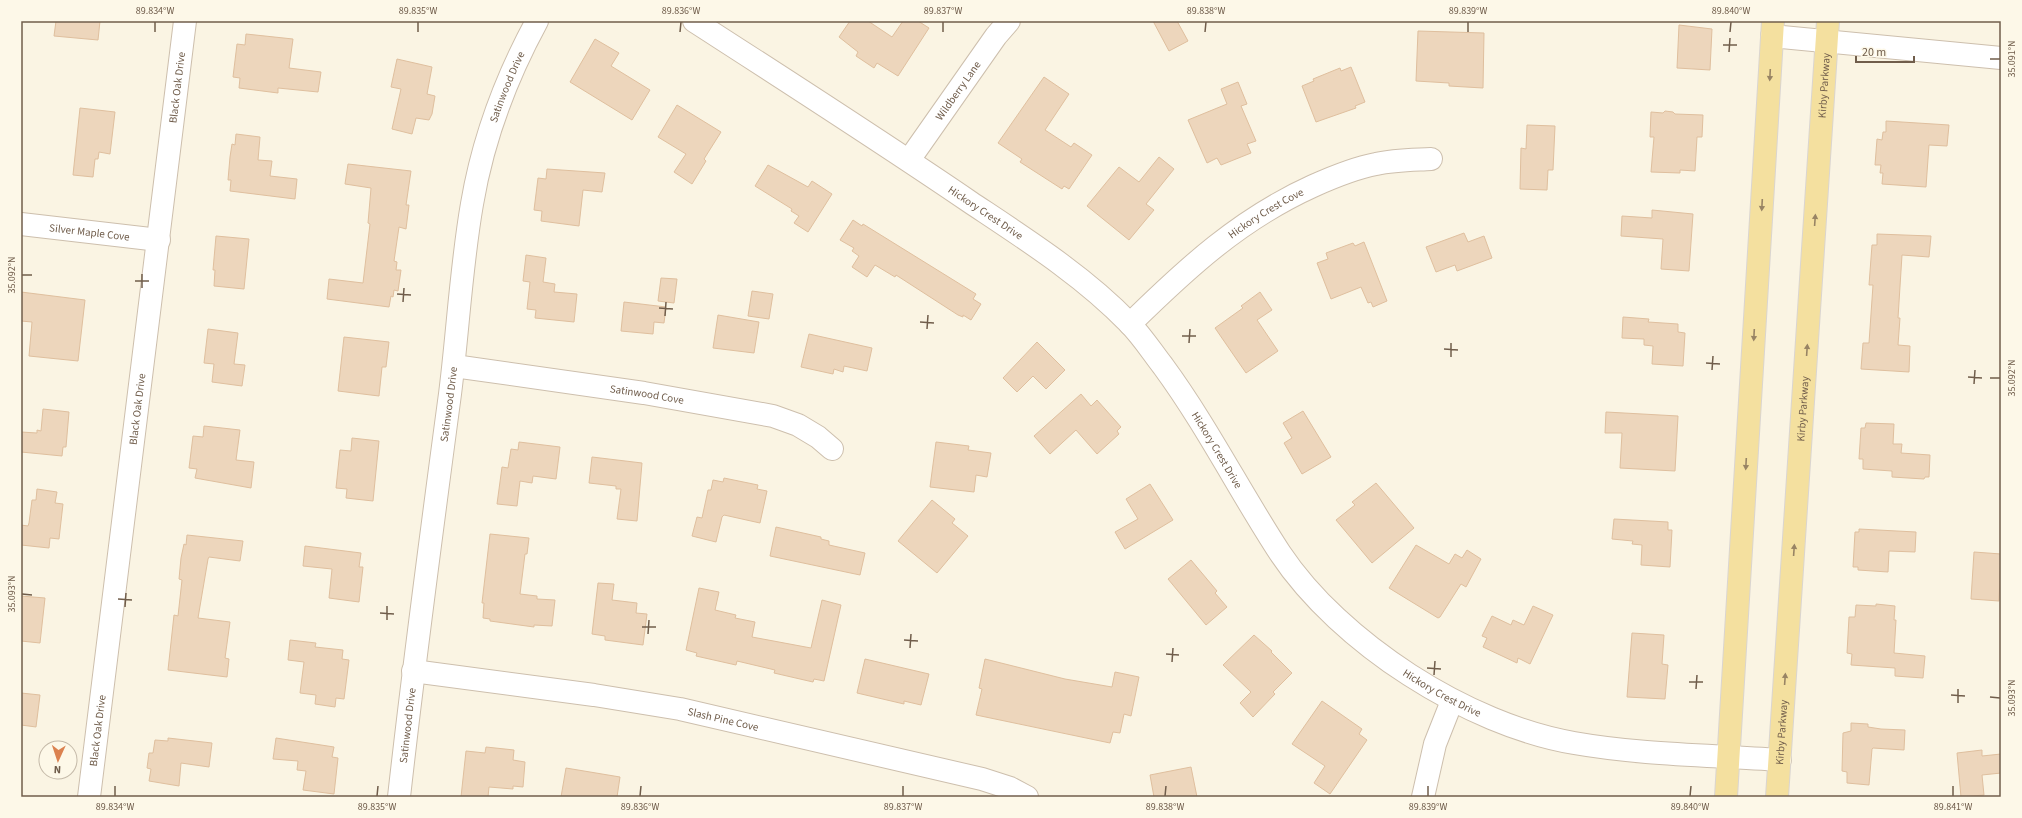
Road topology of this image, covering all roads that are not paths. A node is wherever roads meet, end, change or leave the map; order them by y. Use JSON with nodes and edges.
{"nodes":[{"id":1,"x":185,"y":21,"type":"edge"},
{"id":2,"x":537,"y":21,"type":"edge"},
{"id":3,"x":694,"y":21,"type":"edge"},
{"id":4,"x":1009,"y":21,"type":"edge"},
{"id":5,"x":1773,"y":29,"type":"edge"},
{"id":6,"x":1828,"y":31,"type":"edge"},
{"id":7,"x":2001,"y":58,"type":"edge"},
{"id":8,"x":1431,"y":159,"type":"dead end"},
{"id":9,"x":909,"y":160,"type":"junction"},
{"id":10,"x":21,"y":224,"type":"edge"},
{"id":11,"x":159,"y":240,"type":"junction"},
{"id":12,"x":1130,"y":324,"type":"junction"},
{"id":13,"x":454,"y":366,"type":"junction"},
{"id":14,"x":832,"y":449,"type":"dead end"},
{"id":15,"x":413,"y":671,"type":"junction"},
{"id":16,"x":1452,"y":700,"type":"junction"},
{"id":17,"x":1728,"y":756,"type":"junction"},
{"id":18,"x":1780,"y":760,"type":"junction"},
{"id":19,"x":89,"y":797,"type":"edge"},
{"id":20,"x":399,"y":797,"type":"edge"},
{"id":21,"x":1027,"y":797,"type":"edge"},
{"id":22,"x":1423,"y":797,"type":"edge"},
{"id":23,"x":1726,"y":797,"type":"edge"},
{"id":24,"x":1777,"y":797,"type":"edge"}],
"edges":[{"from":1,"to":11,"type":"street","name":"Black Oak Drive"},
{"from":2,"to":13,"type":"street","name":"Satinwood Drive"},
{"from":3,"to":9,"type":"street","name":"Hickory Crest Drive"},
{"from":4,"to":9,"type":"street","name":"Wildberry Lane"},
{"from":5,"to":6,"type":"street"},
{"from":5,"to":17,"type":"main road","one_way":true},
{"from":6,"to":7,"type":"street"},
{"from":18,"to":6,"type":"main road","name":"Kirby Parkway","one_way":true},
{"from":8,"to":12,"type":"street","name":"Hickory Crest Cove"},
{"from":9,"to":12,"type":"street","name":"Hickory Crest Drive"},
{"from":10,"to":11,"type":"street","name":"Silver Maple Cove"},
{"from":11,"to":19,"type":"street","name":"Black Oak Drive"},
{"from":12,"to":16,"type":"street","name":"Hickory Crest Drive"},
{"from":13,"to":14,"type":"street","name":"Satinwood Cove"},
{"from":13,"to":15,"type":"street","name":"Satinwood Drive"},
{"from":15,"to":20,"type":"street","name":"Satinwood Drive"},
{"from":15,"to":21,"type":"street","name":"Slash Pine Cove"},
{"from":16,"to":17,"type":"street","name":"Hickory Crest Drive"},
{"from":16,"to":22,"type":"street"},
{"from":17,"to":18,"type":"street","name":"Hickory Crest Drive"},
{"from":17,"to":23,"type":"main road"},
{"from":18,"to":24,"type":"main road","name":"Kirby Parkway"}]}
